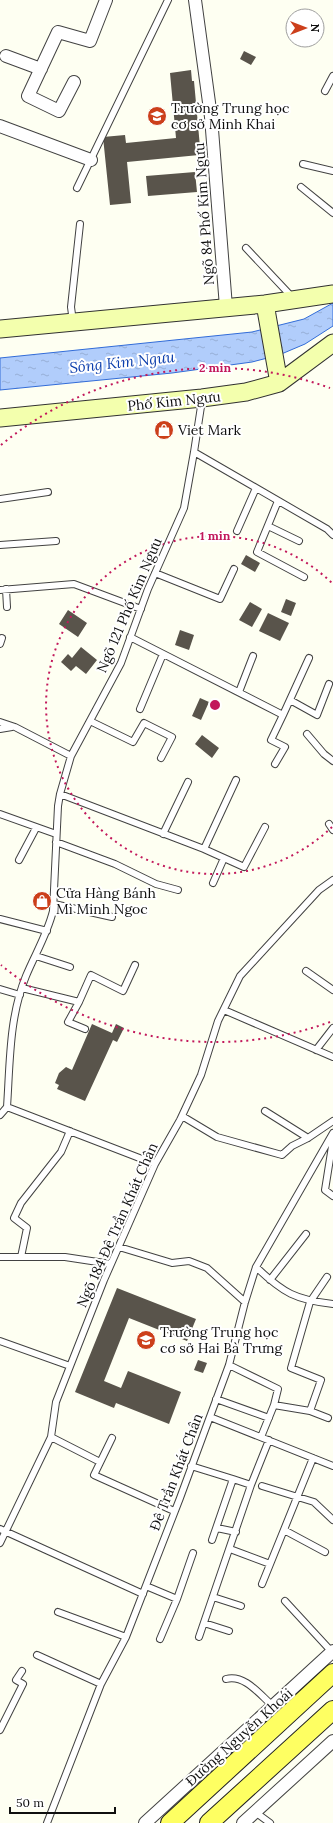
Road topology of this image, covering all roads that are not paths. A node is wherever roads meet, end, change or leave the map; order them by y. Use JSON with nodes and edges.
{"nodes":[{"id":1,"x":106,"y":0,"type":"edge"},
{"id":2,"x":168,"y":0,"type":"edge"},
{"id":3,"x":195,"y":0,"type":"edge"},
{"id":4,"x":6,"y":56,"type":"dead end"},
{"id":5,"x":41,"y":68,"type":"junction"},
{"id":6,"x":333,"y":76,"type":"edge"},
{"id":7,"x":74,"y":82,"type":"dead end"},
{"id":8,"x":325,"y":91,"type":"dead end"},
{"id":9,"x":0,"y":126,"type":"edge"},
{"id":10,"x":91,"y":160,"type":"junction"},
{"id":11,"x":303,"y":164,"type":"dead end"},
{"id":12,"x":333,"y":171,"type":"edge"},
{"id":13,"x":301,"y":187,"type":"dead end"},
{"id":14,"x":77,"y":188,"type":"dead end"},
{"id":15,"x":333,"y":212,"type":"edge"},
{"id":16,"x":80,"y":224,"type":"dead end"},
{"id":17,"x":246,"y":248,"type":"dead end"},
{"id":18,"x":333,"y":294,"type":"edge"},
{"id":19,"x":295,"y":300,"type":"junction"},
{"id":20,"x":226,"y":307,"type":"junction"},
{"id":21,"x":266,"y":311,"type":"junction"},
{"id":22,"x":73,"y":322,"type":"junction"},
{"id":23,"x":0,"y":330,"type":"edge"},
{"id":24,"x":333,"y":343,"type":"edge"},
{"id":25,"x":278,"y":383,"type":"junction"},
{"id":26,"x":202,"y":398,"type":"junction"},
{"id":27,"x":0,"y":418,"type":"edge"},
{"id":28,"x":194,"y":452,"type":"junction"},
{"id":29,"x":256,"y":488,"type":"junction"},
{"id":30,"x":48,"y":492,"type":"dead end"},
{"id":31,"x":0,"y":499,"type":"edge"},
{"id":32,"x":278,"y":501,"type":"junction"},
{"id":33,"x":268,"y":526,"type":"junction"},
{"id":34,"x":237,"y":531,"type":"dead end"},
{"id":35,"x":333,"y":535,"type":"edge"},
{"id":36,"x":56,"y":540,"type":"dead end"},
{"id":37,"x":299,"y":541,"type":"dead end"},
{"id":38,"x":0,"y":545,"type":"edge"},
{"id":39,"x":234,"y":569,"type":"dead end"},
{"id":40,"x":155,"y":573,"type":"junction"},
{"id":41,"x":304,"y":577,"type":"dead end"},
{"id":42,"x":3,"y":589,"type":"edge"},
{"id":43,"x":8,"y":607,"type":"dead end"},
{"id":44,"x":141,"y":608,"type":"junction"},
{"id":45,"x":130,"y":637,"type":"junction"},
{"id":46,"x":163,"y":654,"type":"junction"},
{"id":47,"x":253,"y":656,"type":"dead end"},
{"id":48,"x":309,"y":658,"type":"dead end"},
{"id":49,"x":328,"y":684,"type":"dead end"},
{"id":50,"x":239,"y":692,"type":"junction"},
{"id":51,"x":290,"y":700,"type":"junction"},
{"id":52,"x":140,"y":709,"type":"dead end"},
{"id":53,"x":283,"y":715,"type":"junction"},
{"id":54,"x":90,"y":720,"type":"junction"},
{"id":55,"x":0,"y":722,"type":"edge"},
{"id":56,"x":15,"y":727,"type":"junction"},
{"id":57,"x":0,"y":729,"type":"edge"},
{"id":58,"x":307,"y":734,"type":"dead end"},
{"id":59,"x":70,"y":756,"type":"junction"},
{"id":60,"x":161,"y":758,"type":"dead end"},
{"id":61,"x":333,"y":761,"type":"edge"},
{"id":62,"x":275,"y":764,"type":"dead end"},
{"id":63,"x":236,"y":780,"type":"dead end"},
{"id":64,"x":188,"y":782,"type":"dead end"},
{"id":65,"x":60,"y":794,"type":"junction"},
{"id":66,"x":0,"y":814,"type":"edge"},
{"id":67,"x":328,"y":824,"type":"dead end"},
{"id":68,"x":265,"y":827,"type":"dead end"},
{"id":69,"x":36,"y":828,"type":"junction"},
{"id":70,"x":333,"y":830,"type":"edge"},
{"id":71,"x":56,"y":834,"type":"junction"},
{"id":72,"x":163,"y":834,"type":"junction"},
{"id":73,"x":56,"y":842,"type":"junction"},
{"id":74,"x":204,"y":850,"type":"junction"},
{"id":75,"x":224,"y":858,"type":"junction"},
{"id":76,"x":19,"y":860,"type":"dead end"},
{"id":77,"x":333,"y":880,"type":"edge"},
{"id":78,"x":213,"y":883,"type":"dead end"},
{"id":79,"x":178,"y":890,"type":"dead end"},
{"id":80,"x":54,"y":904,"type":"junction"},
{"id":81,"x":112,"y":917,"type":"dead end"},
{"id":82,"x":0,"y":919,"type":"edge"},
{"id":83,"x":47,"y":931,"type":"junction"},
{"id":84,"x":36,"y":956,"type":"junction"},
{"id":85,"x":135,"y":965,"type":"dead end"},
{"id":86,"x":70,"y":967,"type":"dead end"},
{"id":87,"x":306,"y":971,"type":"dead end"},
{"id":88,"x":22,"y":988,"type":"junction"},
{"id":89,"x":0,"y":989,"type":"edge"},
{"id":90,"x":333,"y":990,"type":"edge"},
{"id":91,"x":20,"y":996,"type":"junction"},
{"id":92,"x":79,"y":1002,"type":"junction"},
{"id":93,"x":224,"y":1010,"type":"junction"},
{"id":94,"x":333,"y":1028,"type":"edge"},
{"id":95,"x":85,"y":1029,"type":"dead end"},
{"id":96,"x":316,"y":1050,"type":"junction"},
{"id":97,"x":333,"y":1057,"type":"edge"},
{"id":98,"x":7,"y":1107,"type":"junction"},
{"id":99,"x":265,"y":1111,"type":"dead end"},
{"id":100,"x":0,"y":1115,"type":"edge"},
{"id":101,"x":182,"y":1116,"type":"junction"},
{"id":102,"x":333,"y":1121,"type":"edge"},
{"id":103,"x":70,"y":1131,"type":"junction"},
{"id":104,"x":333,"y":1133,"type":"edge"},
{"id":105,"x":308,"y":1138,"type":"junction"},
{"id":106,"x":333,"y":1140,"type":"edge"},
{"id":107,"x":155,"y":1164,"type":"junction"},
{"id":108,"x":333,"y":1196,"type":"edge"},
{"id":109,"x":306,"y":1234,"type":"dead end"},
{"id":110,"x":119,"y":1247,"type":"junction"},
{"id":111,"x":0,"y":1257,"type":"edge"},
{"id":112,"x":22,"y":1257,"type":"junction"},
{"id":113,"x":111,"y":1264,"type":"junction"},
{"id":114,"x":256,"y":1267,"type":"junction"},
{"id":115,"x":327,"y":1277,"type":"dead end"},
{"id":116,"x":270,"y":1280,"type":"junction"},
{"id":117,"x":245,"y":1302,"type":"junction"},
{"id":118,"x":310,"y":1302,"type":"junction"},
{"id":119,"x":333,"y":1304,"type":"edge"},
{"id":120,"x":0,"y":1341,"type":"edge"},
{"id":121,"x":229,"y":1365,"type":"junction"},
{"id":122,"x":70,"y":1366,"type":"junction"},
{"id":123,"x":216,"y":1399,"type":"junction"},
{"id":124,"x":274,"y":1405,"type":"junction"},
{"id":125,"x":310,"y":1411,"type":"junction"},
{"id":126,"x":210,"y":1417,"type":"junction"},
{"id":127,"x":268,"y":1418,"type":"junction"},
{"id":128,"x":328,"y":1418,"type":"dead end"},
{"id":129,"x":51,"y":1437,"type":"junction"},
{"id":130,"x":261,"y":1437,"type":"junction"},
{"id":131,"x":112,"y":1438,"type":"dead end"},
{"id":132,"x":268,"y":1440,"type":"junction"},
{"id":133,"x":313,"y":1458,"type":"junction"},
{"id":134,"x":100,"y":1462,"type":"junction"},
{"id":135,"x":191,"y":1466,"type":"junction"},
{"id":136,"x":333,"y":1466,"type":"edge"},
{"id":137,"x":233,"y":1479,"type":"junction"},
{"id":138,"x":251,"y":1485,"type":"junction"},
{"id":139,"x":262,"y":1486,"type":"dead end"},
{"id":140,"x":296,"y":1498,"type":"junction"},
{"id":141,"x":174,"y":1511,"type":"junction"},
{"id":142,"x":333,"y":1520,"type":"edge"},
{"id":143,"x":217,"y":1528,"type":"junction"},
{"id":144,"x":3,"y":1530,"type":"edge"},
{"id":145,"x":284,"y":1530,"type":"junction"},
{"id":146,"x":236,"y":1532,"type":"junction"},
{"id":147,"x":212,"y":1540,"type":"dead end"},
{"id":148,"x":0,"y":1543,"type":"edge"},
{"id":149,"x":230,"y":1549,"type":"junction"},
{"id":150,"x":325,"y":1552,"type":"dead end"},
{"id":151,"x":193,"y":1553,"type":"dead end"},
{"id":152,"x":270,"y":1564,"type":"junction"},
{"id":153,"x":262,"y":1584,"type":"dead end"},
{"id":154,"x":146,"y":1586,"type":"junction"},
{"id":155,"x":143,"y":1594,"type":"junction"},
{"id":156,"x":213,"y":1597,"type":"junction"},
{"id":157,"x":177,"y":1599,"type":"junction"},
{"id":158,"x":285,"y":1601,"type":"dead end"},
{"id":159,"x":241,"y":1606,"type":"dead end"},
{"id":160,"x":58,"y":1612,"type":"dead end"},
{"id":161,"x":204,"y":1622,"type":"junction"},
{"id":162,"x":229,"y":1631,"type":"dead end"},
{"id":163,"x":126,"y":1637,"type":"junction"},
{"id":164,"x":199,"y":1637,"type":"dead end"},
{"id":165,"x":160,"y":1639,"type":"dead end"},
{"id":166,"x":332,"y":1652,"type":"edge"},
{"id":167,"x":37,"y":1655,"type":"dead end"},
{"id":168,"x":22,"y":1670,"type":"dead end"},
{"id":169,"x":333,"y":1673,"type":"edge"},
{"id":170,"x":226,"y":1679,"type":"dead end"},
{"id":171,"x":101,"y":1684,"type":"junction"},
{"id":172,"x":273,"y":1706,"type":"junction"},
{"id":173,"x":333,"y":1710,"type":"edge"},
{"id":174,"x":0,"y":1730,"type":"edge"},
{"id":175,"x":333,"y":1741,"type":"edge"},
{"id":176,"x":255,"y":1812,"type":"junction"},
{"id":177,"x":47,"y":1823,"type":"edge"},
{"id":178,"x":146,"y":1823,"type":"edge"},
{"id":179,"x":170,"y":1823,"type":"edge"},
{"id":180,"x":209,"y":1823,"type":"edge"},
{"id":181,"x":243,"y":1823,"type":"edge"},
{"id":182,"x":270,"y":1823,"type":"edge"}],
"edges":[{"from":1,"to":5,"type":"street"},
{"from":2,"to":10,"type":"lane"},
{"from":3,"to":20,"type":"street","name":"Ngõ 84 Phố Kim Ngưu"},
{"from":4,"to":5,"type":"street"},
{"from":5,"to":7,"type":"street"},
{"from":6,"to":8,"type":"lane"},
{"from":9,"to":10,"type":"street"},
{"from":10,"to":14,"type":"lane"},
{"from":11,"to":12,"type":"lane"},
{"from":13,"to":15,"type":"lane"},
{"from":16,"to":22,"type":"lane"},
{"from":17,"to":19,"type":"lane"},
{"from":18,"to":19,"type":"main road"},
{"from":19,"to":21,"type":"main road"},
{"from":20,"to":21,"type":"main road"},
{"from":20,"to":22,"type":"main road"},
{"from":21,"to":25,"type":"main road"},
{"from":22,"to":23,"type":"main road"},
{"from":24,"to":25,"type":"main road","name":"Phố Kim Ngưu"},
{"from":25,"to":26,"type":"main road","name":"Phố Kim Ngưu"},
{"from":26,"to":27,"type":"main road","name":"Phố Kim Ngưu"},
{"from":26,"to":28,"type":"lane","name":"Ngõ 121 Phố Kim Ngưu"},
{"from":28,"to":29,"type":"lane"},
{"from":28,"to":40,"type":"lane","name":"Ngõ 121 Phố Kim Ngưu"},
{"from":29,"to":32,"type":"lane"},
{"from":29,"to":34,"type":"lane"},
{"from":30,"to":31,"type":"lane"},
{"from":32,"to":33,"type":"lane"},
{"from":32,"to":35,"type":"lane"},
{"from":33,"to":37,"type":"lane"},
{"from":33,"to":41,"type":"lane"},
{"from":36,"to":38,"type":"lane"},
{"from":39,"to":40,"type":"lane"},
{"from":40,"to":44,"type":"lane","name":"Ngõ 121 Phố Kim Ngưu"},
{"from":42,"to":43,"type":"lane"},
{"from":42,"to":44,"type":"lane"},
{"from":44,"to":45,"type":"lane","name":"Ngõ 121 Phố Kim Ngưu"},
{"from":45,"to":46,"type":"lane"},
{"from":45,"to":54,"type":"lane","name":"Ngõ 121 Phố Kim Ngưu"},
{"from":46,"to":50,"type":"lane"},
{"from":46,"to":52,"type":"lane"},
{"from":47,"to":50,"type":"lane"},
{"from":48,"to":51,"type":"lane"},
{"from":49,"to":51,"type":"lane"},
{"from":50,"to":53,"type":"lane"},
{"from":51,"to":53,"type":"lane"},
{"from":53,"to":62,"type":"lane"},
{"from":54,"to":59,"type":"lane","name":"Ngõ 121 Phố Kim Ngưu"},
{"from":54,"to":60,"type":"lane"},
{"from":55,"to":56,"type":"lane"},
{"from":56,"to":57,"type":"lane"},
{"from":56,"to":59,"type":"lane"},
{"from":58,"to":61,"type":"lane"},
{"from":59,"to":65,"type":"lane","name":"Ngõ 121 Phố Kim Ngưu"},
{"from":63,"to":74,"type":"lane"},
{"from":64,"to":72,"type":"lane"},
{"from":65,"to":71,"type":"lane","name":"Ngõ 121 Phố Kim Ngưu"},
{"from":65,"to":72,"type":"lane"},
{"from":66,"to":69,"type":"lane"},
{"from":67,"to":70,"type":"lane"},
{"from":68,"to":75,"type":"lane"},
{"from":69,"to":71,"type":"lane"},
{"from":69,"to":76,"type":"lane"},
{"from":71,"to":73,"type":"lane","name":"Ngõ 121 Phố Kim Ngưu"},
{"from":72,"to":74,"type":"lane"},
{"from":73,"to":79,"type":"lane"},
{"from":73,"to":80,"type":"lane","name":"Ngõ 121 Phố Kim Ngưu"},
{"from":74,"to":75,"type":"lane"},
{"from":75,"to":78,"type":"lane"},
{"from":77,"to":93,"type":"lane","name":"Ngõ 184 Đê Trần Khát Chân"},
{"from":80,"to":81,"type":"lane"},
{"from":80,"to":83,"type":"lane","name":"Ngõ 121 Phố Kim Ngưu"},
{"from":82,"to":83,"type":"lane"},
{"from":83,"to":84,"type":"lane","name":"Ngõ 121 Phố Kim Ngưu"},
{"from":84,"to":86,"type":"lane"},
{"from":84,"to":88,"type":"lane","name":"Ngõ 121 Phố Kim Ngưu"},
{"from":85,"to":92,"type":"lane"},
{"from":87,"to":90,"type":"lane"},
{"from":88,"to":91,"type":"lane","name":"Ngõ 121 Phố Kim Ngưu"},
{"from":88,"to":92,"type":"lane"},
{"from":89,"to":91,"type":"lane"},
{"from":91,"to":98,"type":"lane","name":"Ngõ 121 Phố Kim Ngưu"},
{"from":92,"to":95,"type":"lane"},
{"from":93,"to":96,"type":"lane"},
{"from":93,"to":101,"type":"lane","name":"Ngõ 184 Đê Trần Khát Chân"},
{"from":94,"to":96,"type":"lane"},
{"from":96,"to":97,"type":"lane"},
{"from":98,"to":100,"type":"lane"},
{"from":98,"to":103,"type":"lane"},
{"from":99,"to":105,"type":"lane"},
{"from":101,"to":105,"type":"lane"},
{"from":101,"to":107,"type":"lane","name":"Ngõ 184 Đê Trần Khát Chân"},
{"from":102,"to":105,"type":"lane"},
{"from":103,"to":107,"type":"lane"},
{"from":103,"to":112,"type":"lane"},
{"from":104,"to":114,"type":"lane","name":"Đê Trần Khát Chân"},
{"from":106,"to":108,"type":"lane"},
{"from":107,"to":110,"type":"lane","name":"Ngõ 184 Đê Trần Khát Chân"},
{"from":109,"to":116,"type":"lane"},
{"from":110,"to":113,"type":"lane","name":"Ngõ 184 Đê Trần Khát Chân"},
{"from":110,"to":117,"type":"lane"},
{"from":111,"to":112,"type":"lane"},
{"from":112,"to":113,"type":"lane"},
{"from":113,"to":122,"type":"lane","name":"Ngõ 184 Đê Trần Khát Chân"},
{"from":114,"to":116,"type":"lane"},
{"from":114,"to":117,"type":"lane","name":"Đê Trần Khát Chân"},
{"from":115,"to":118,"type":"lane"},
{"from":116,"to":118,"type":"lane"},
{"from":117,"to":121,"type":"lane","name":"Đê Trần Khát Chân"},
{"from":118,"to":119,"type":"lane"},
{"from":118,"to":125,"type":"lane"},
{"from":120,"to":122,"type":"lane"},
{"from":121,"to":123,"type":"lane","name":"Đê Trần Khát Chân"},
{"from":121,"to":124,"type":"lane"},
{"from":122,"to":129,"type":"lane","name":"Ngõ 184 Đê Trần Khát Chân"},
{"from":123,"to":126,"type":"lane","name":"Đê Trần Khát Chân"},
{"from":123,"to":127,"type":"lane"},
{"from":124,"to":125,"type":"lane"},
{"from":124,"to":127,"type":"lane"},
{"from":125,"to":128,"type":"lane"},
{"from":126,"to":130,"type":"lane"},
{"from":126,"to":135,"type":"lane","name":"Đê Trần Khát Chân"},
{"from":127,"to":130,"type":"lane"},
{"from":129,"to":134,"type":"lane"},
{"from":129,"to":144,"type":"lane","name":"Ngõ 184 Đê Trần Khát Chân"},
{"from":130,"to":132,"type":"lane"},
{"from":131,"to":134,"type":"lane"},
{"from":132,"to":133,"type":"lane"},
{"from":132,"to":138,"type":"lane"},
{"from":133,"to":136,"type":"lane"},
{"from":133,"to":140,"type":"lane"},
{"from":134,"to":141,"type":"lane"},
{"from":135,"to":137,"type":"lane"},
{"from":135,"to":141,"type":"lane","name":"Đê Trần Khát Chân"},
{"from":137,"to":138,"type":"lane"},
{"from":137,"to":143,"type":"lane"},
{"from":138,"to":146,"type":"lane"},
{"from":139,"to":140,"type":"lane"},
{"from":140,"to":142,"type":"lane"},
{"from":140,"to":145,"type":"lane"},
{"from":141,"to":154,"type":"lane","name":"Đê Trần Khát Chân"},
{"from":143,"to":146,"type":"lane"},
{"from":143,"to":147,"type":"lane"},
{"from":144,"to":148,"type":"lane","name":"Ngõ 184 Đê Trần Khát Chân"},
{"from":144,"to":155,"type":"lane"},
{"from":145,"to":150,"type":"lane"},
{"from":145,"to":152,"type":"lane"},
{"from":146,"to":149,"type":"lane"},
{"from":149,"to":152,"type":"lane"},
{"from":149,"to":156,"type":"lane"},
{"from":151,"to":157,"type":"lane"},
{"from":152,"to":153,"type":"lane"},
{"from":154,"to":155,"type":"lane","name":"Đê Trần Khát Chân"},
{"from":154,"to":157,"type":"lane"},
{"from":155,"to":163,"type":"lane","name":"Đê Trần Khát Chân"},
{"from":156,"to":159,"type":"lane"},
{"from":156,"to":161,"type":"lane"},
{"from":157,"to":165,"type":"lane"},
{"from":158,"to":166,"type":"lane"},
{"from":160,"to":163,"type":"lane"},
{"from":161,"to":162,"type":"lane"},
{"from":161,"to":164,"type":"lane"},
{"from":163,"to":171,"type":"lane","name":"Đê Trần Khát Chân"},
{"from":166,"to":172,"type":"street","name":"Đường Nguyễn Khoái"},
{"from":167,"to":171,"type":"lane"},
{"from":168,"to":174,"type":"lane"},
{"from":169,"to":179,"type":"main road","name":"Đường Nguyễn Khoái"},
{"from":170,"to":172,"type":"lane"},
{"from":171,"to":177,"type":"lane","name":"Đê Trần Khát Chân"},
{"from":172,"to":178,"type":"street","name":"Đường Nguyễn Khoái"},
{"from":173,"to":180,"type":"main road"},
{"from":175,"to":176,"type":"street"},
{"from":176,"to":181,"type":"street"},
{"from":176,"to":182,"type":"lane"}]}
